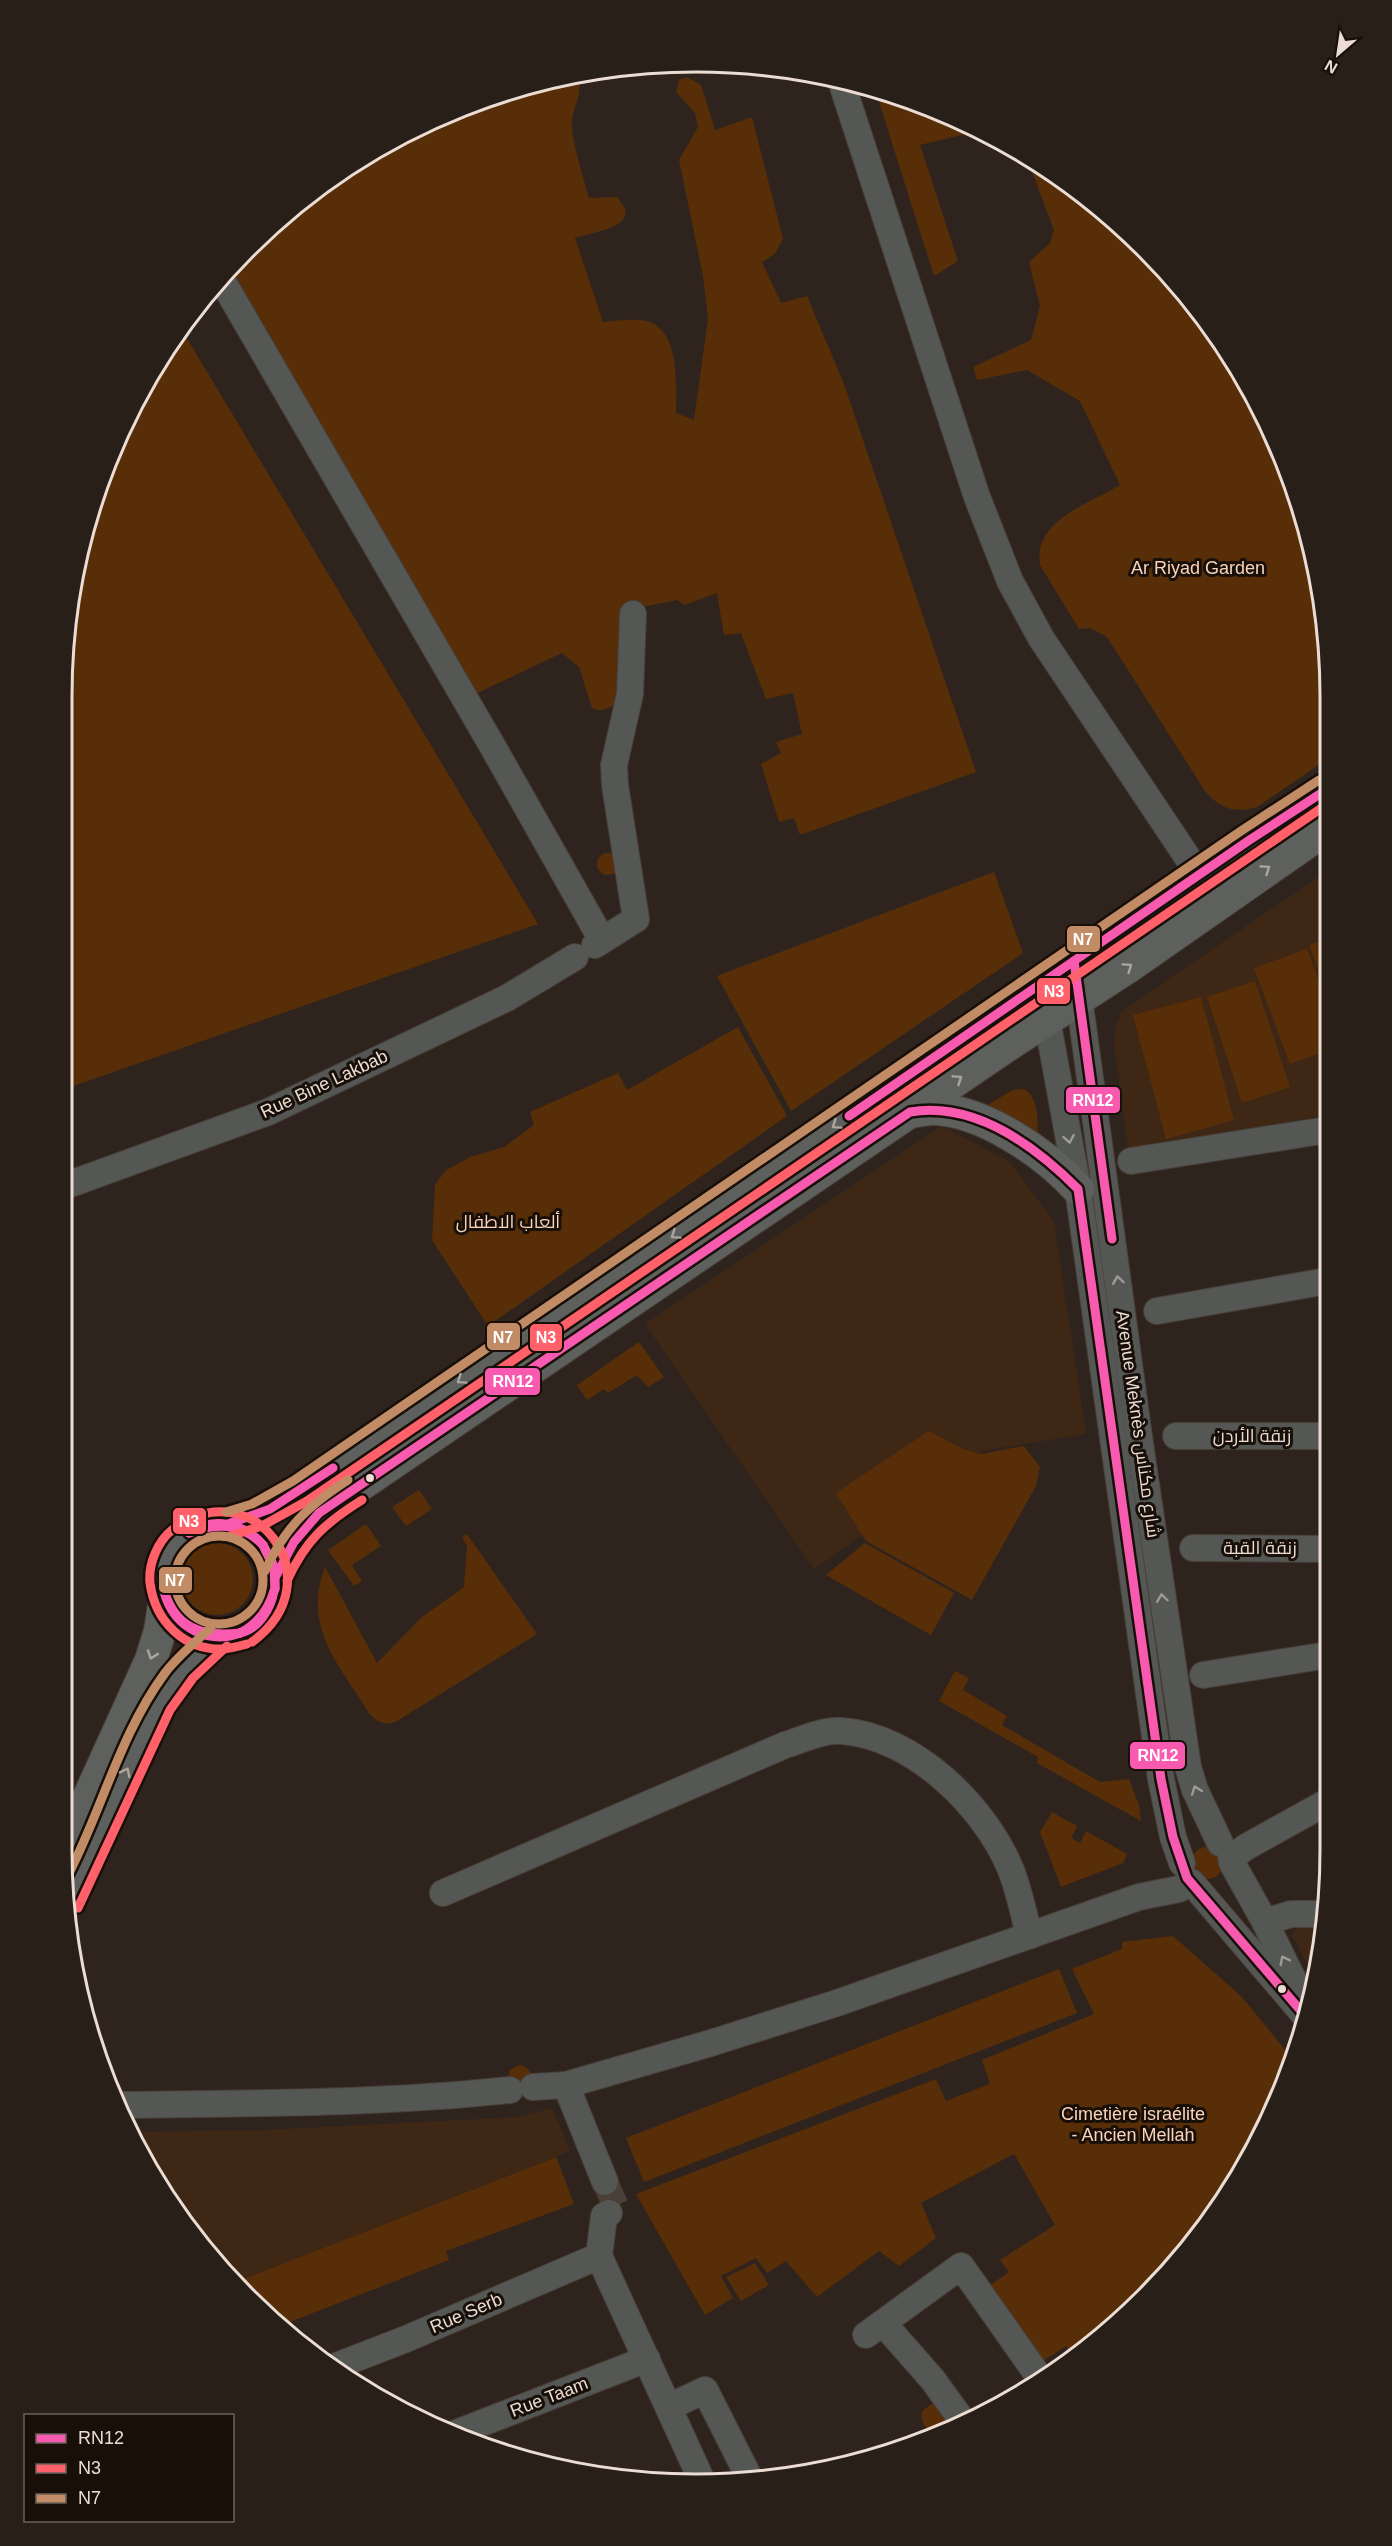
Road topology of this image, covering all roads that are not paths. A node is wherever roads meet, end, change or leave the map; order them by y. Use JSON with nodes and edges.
{"nodes":[{"id":1,"x":844,"y":90,"type":"edge"},
{"id":2,"x":226,"y":287,"type":"edge"},
{"id":3,"x":633,"y":614,"type":"dead end"},
{"id":4,"x":1320,"y":794,"type":"edge"},
{"id":5,"x":1320,"y":834,"type":"edge"},
{"id":6,"x":1199,"y":875,"type":"junction"},
{"id":7,"x":1218,"y":903,"type":"junction"},
{"id":8,"x":590,"y":948,"type":"junction"},
{"id":9,"x":1074,"y":961,"type":"junction"},
{"id":10,"x":1040,"y":985,"type":"junction"},
{"id":11,"x":1079,"y":1000,"type":"junction"},
{"id":12,"x":1048,"y":1020,"type":"junction"},
{"id":13,"x":1084,"y":1038,"type":"junction"},
{"id":14,"x":1054,"y":1053,"type":"junction"},
{"id":15,"x":910,"y":1112,"type":"junction"},
{"id":16,"x":1320,"y":1131,"type":"edge"},
{"id":17,"x":1131,"y":1161,"type":"dead end"},
{"id":18,"x":72,"y":1183,"type":"edge"},
{"id":19,"x":1078,"y":1189,"type":"junction"},
{"id":20,"x":1320,"y":1282,"type":"edge"},
{"id":21,"x":1157,"y":1311,"type":"dead end"},
{"id":22,"x":1176,"y":1436,"type":"dead end"},
{"id":23,"x":1320,"y":1436,"type":"edge"},
{"id":24,"x":228,"y":1524,"type":"junction"},
{"id":25,"x":1193,"y":1548,"type":"dead end"},
{"id":26,"x":1320,"y":1549,"type":"edge"},
{"id":27,"x":276,"y":1576,"type":"junction"},
{"id":28,"x":165,"y":1598,"type":"junction"},
{"id":29,"x":219,"y":1637,"type":"junction"},
{"id":30,"x":1320,"y":1656,"type":"edge"},
{"id":31,"x":1203,"y":1675,"type":"dead end"},
{"id":32,"x":1320,"y":1806,"type":"edge"},
{"id":33,"x":72,"y":1834,"type":"edge"},
{"id":34,"x":1230,"y":1851,"type":"junction"},
{"id":35,"x":1187,"y":1874,"type":"junction"},
{"id":36,"x":73,"y":1891,"type":"edge"},
{"id":37,"x":443,"y":1893,"type":"dead end"},
{"id":38,"x":1317,"y":1914,"type":"edge"},
{"id":39,"x":1265,"y":1922,"type":"junction"},
{"id":40,"x":1029,"y":1936,"type":"junction"},
{"id":41,"x":1302,"y":1999,"type":"edge"},
{"id":42,"x":1300,"y":2009,"type":"edge"},
{"id":43,"x":566,"y":2085,"type":"junction"},
{"id":44,"x":126,"y":2105,"type":"edge"},
{"id":45,"x":605,"y":2182,"type":"tunnel mouth"},
{"id":46,"x":609,"y":2212,"type":"tunnel mouth"},
{"id":47,"x":599,"y":2256,"type":"junction"},
{"id":48,"x":647,"y":2359,"type":"junction"},
{"id":49,"x":342,"y":2364,"type":"edge"},
{"id":50,"x":1036,"y":2373,"type":"edge"},
{"id":51,"x":669,"y":2407,"type":"junction"},
{"id":52,"x":959,"y":2416,"type":"edge"},
{"id":53,"x":465,"y":2430,"type":"edge"},
{"id":54,"x":746,"y":2472,"type":"edge"},
{"id":55,"x":699,"y":2474,"type":"edge"}],
"edges":[{"from":1,"to":6,"type":"street"},
{"from":2,"to":8,"type":"street"},
{"from":3,"to":8,"type":"street","name":"Rue Bine Lakbab"},
{"from":4,"to":6,"type":"main road"},
{"from":7,"to":5,"type":"main road","one_way":true},
{"from":6,"to":7,"type":"street"},
{"from":6,"to":9,"type":"main road"},
{"from":11,"to":7,"type":"main road","one_way":true},
{"from":8,"to":18,"type":"street","name":"Rue Bine Lakbab"},
{"from":9,"to":10,"type":"main road"},
{"from":9,"to":11,"type":"street","name":"Avenue Meknès شارع مكناس"},
{"from":10,"to":12,"type":"street","name":"Avenue Meknès شارع مكناس"},
{"from":10,"to":24,"type":"main road","one_way":true},
{"from":11,"to":12,"type":"main road"},
{"from":11,"to":13,"type":"street","name":"Avenue Meknès شارع مكناس"},
{"from":12,"to":14,"type":"street","name":"Avenue Meknès شارع مكناس"},
{"from":15,"to":12,"type":"main road","one_way":true},
{"from":13,"to":14,"type":"street"},
{"from":34,"to":13,"type":"street","name":"Avenue Meknès شارع مكناس","one_way":true},
{"from":14,"to":19,"type":"street","name":"Avenue Meknès شارع مكناس","one_way":true},
{"from":15,"to":19,"type":"main road"},
{"from":15,"to":27,"type":"main road"},
{"from":16,"to":17,"type":"street"},
{"from":19,"to":35,"type":"street","name":"Avenue Meknès شارع مكناس"},
{"from":20,"to":21,"type":"street"},
{"from":22,"to":23,"type":"street","name":"زنقة الأردن"},
{"from":24,"to":27,"type":"main road"},
{"from":24,"to":28,"type":"main road"},
{"from":25,"to":26,"type":"street","name":"زنقة القبة"},
{"from":27,"to":29,"type":"main road"},
{"from":28,"to":29,"type":"main road"},
{"from":28,"to":33,"type":"main road","one_way":true},
{"from":36,"to":29,"type":"main road","one_way":true},
{"from":30,"to":31,"type":"street"},
{"from":32,"to":34,"type":"street"},
{"from":34,"to":35,"type":"street"},
{"from":34,"to":35,"type":"street"},
{"from":34,"to":39,"type":"street","name":"Avenue Meknès شارع مكناس"},
{"from":35,"to":40,"type":"street"},
{"from":35,"to":42,"type":"street","name":"Avenue Meknès شارع مكناس"},
{"from":37,"to":40,"type":"street"},
{"from":38,"to":39,"type":"street"},
{"from":41,"to":39,"type":"street","name":"Avenue Meknès شارع مكناس","one_way":true},
{"from":40,"to":43,"type":"street"},
{"from":43,"to":44,"type":"street"},
{"from":43,"to":45,"type":"street"},
{"from":46,"to":47,"type":"street"},
{"from":47,"to":48,"type":"street"},
{"from":47,"to":49,"type":"street","name":"Rue Serb"},
{"from":48,"to":51,"type":"street"},
{"from":48,"to":53,"type":"street","name":"Rue Taam"},
{"from":50,"to":52,"type":"street"},
{"from":51,"to":54,"type":"street"},
{"from":51,"to":55,"type":"street"}]}
